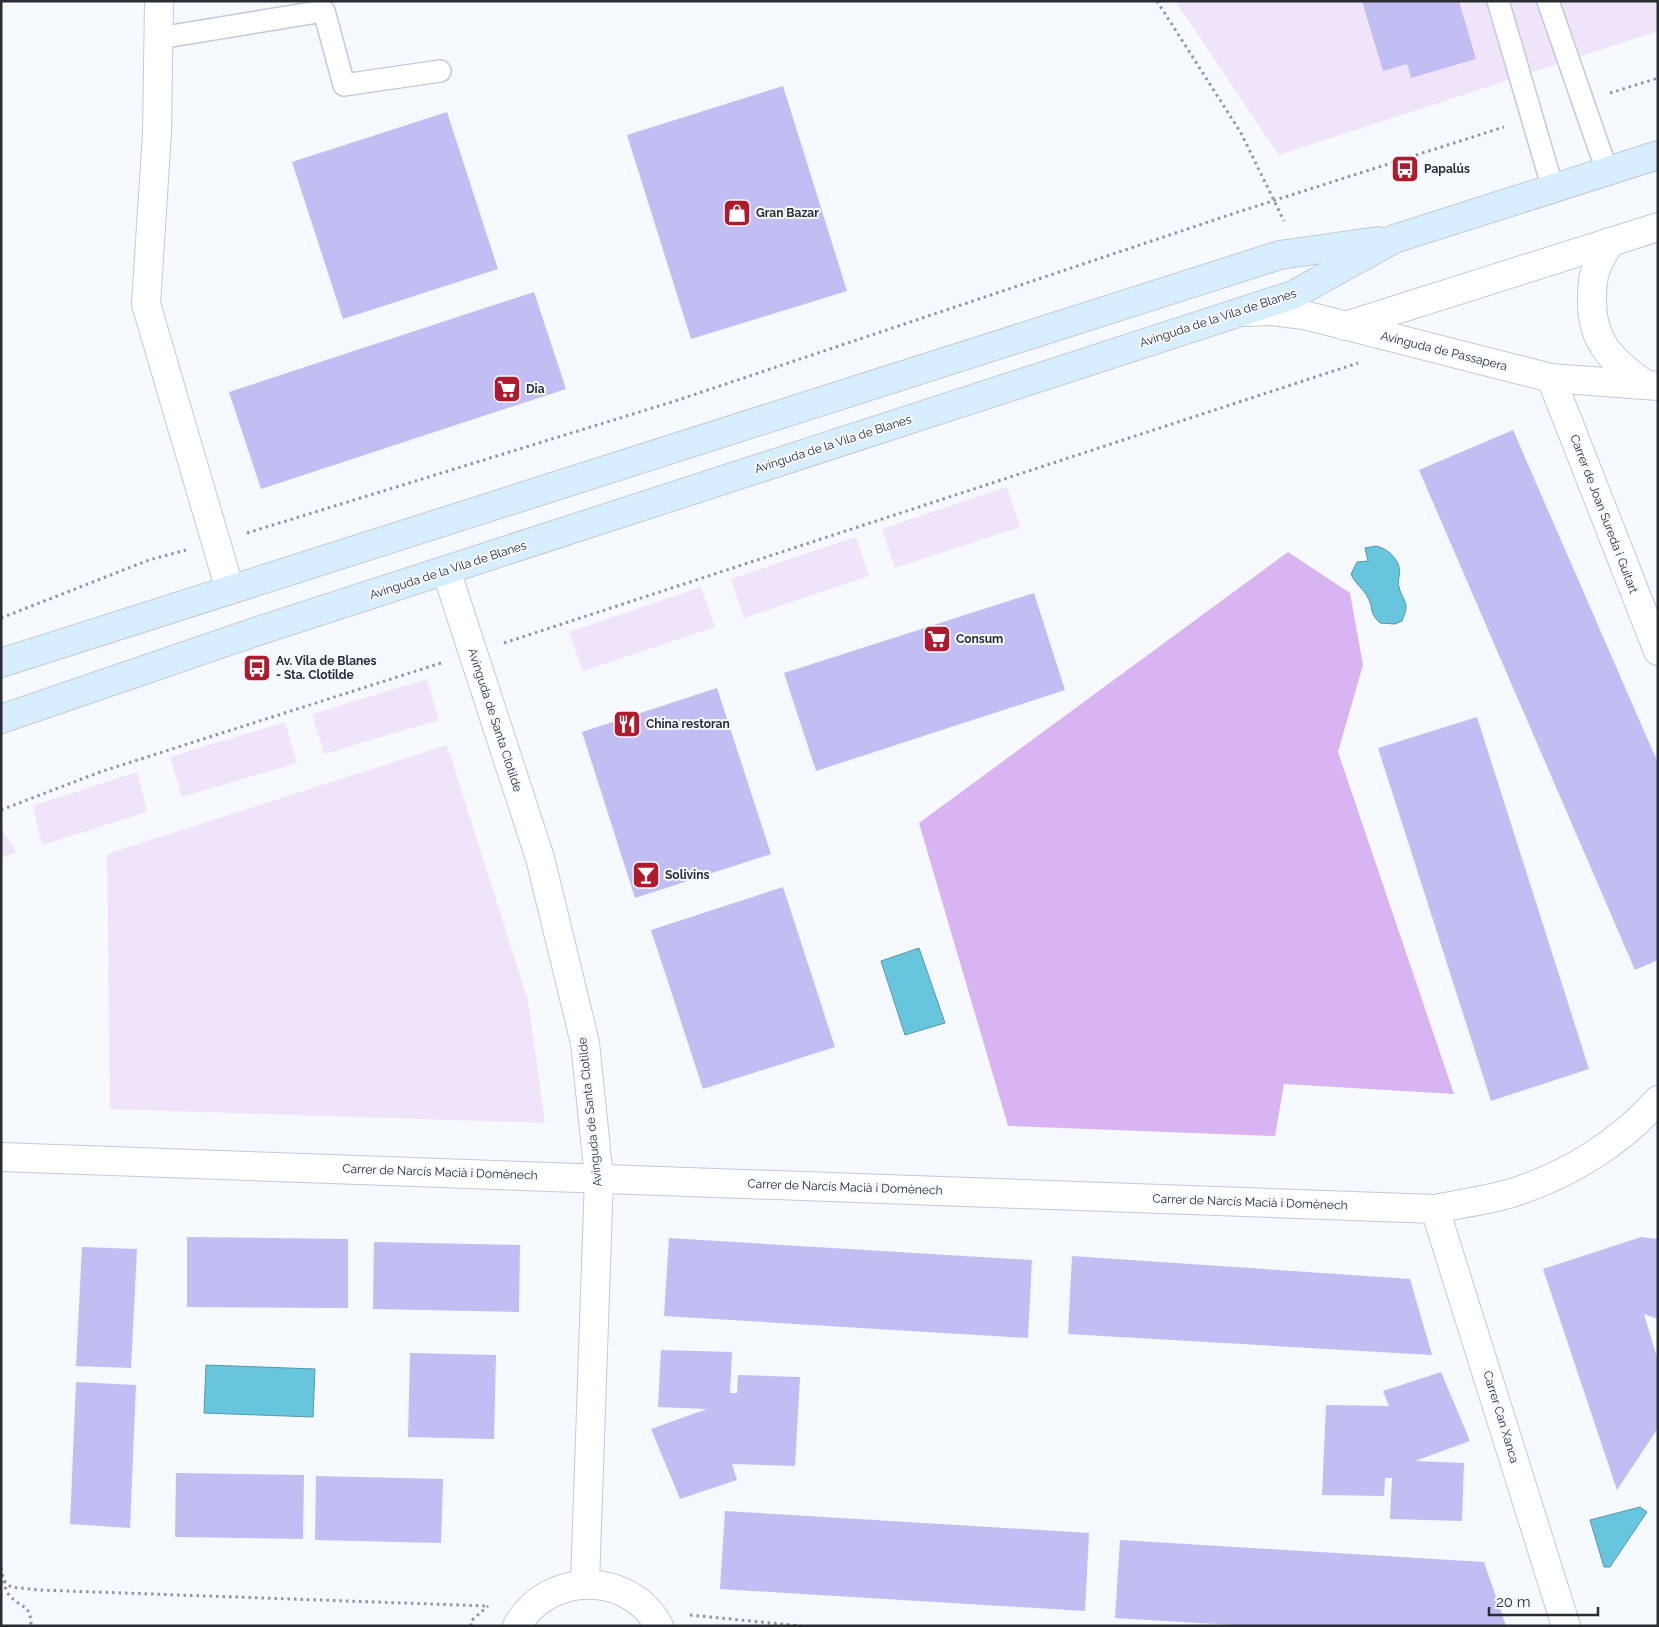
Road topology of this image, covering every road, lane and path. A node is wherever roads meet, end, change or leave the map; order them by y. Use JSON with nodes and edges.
{"nodes":[{"id":1,"x":159,"y":1,"type":"edge"},
{"id":2,"x":1157,"y":1,"type":"edge"},
{"id":3,"x":1498,"y":1,"type":"edge"},
{"id":4,"x":1548,"y":1,"type":"edge"},
{"id":5,"x":158,"y":38,"type":"junction"},
{"id":6,"x":440,"y":71,"type":"dead end"},
{"id":7,"x":1658,"y":78,"type":"edge"},
{"id":8,"x":1582,"y":101,"type":"junction"},
{"id":9,"x":1532,"y":118,"type":"junction"},
{"id":10,"x":1658,"y":155,"type":"edge"},
{"id":11,"x":1607,"y":171,"type":"junction"},
{"id":12,"x":1553,"y":189,"type":"junction"},
{"id":13,"x":1275,"y":202,"type":"junction"},
{"id":14,"x":1654,"y":233,"type":"edge"},
{"id":15,"x":1394,"y":239,"type":"junction"},
{"id":16,"x":1610,"y":242,"type":"junction"},
{"id":17,"x":1292,"y":253,"type":"junction"},
{"id":18,"x":1243,"y":312,"type":"junction"},
{"id":19,"x":1345,"y":326,"type":"junction"},
{"id":20,"x":1360,"y":362,"type":"dead end"},
{"id":21,"x":1551,"y":378,"type":"junction"},
{"id":22,"x":1652,"y":386,"type":"edge"},
{"id":23,"x":216,"y":542,"type":"junction"},
{"id":24,"x":446,"y":570,"type":"junction"},
{"id":25,"x":230,"y":590,"type":"junction"},
{"id":26,"x":1,"y":618,"type":"edge"},
{"id":27,"x":1658,"y":651,"type":"edge"},
{"id":28,"x":474,"y":653,"type":"junction"},
{"id":29,"x":1,"y":663,"type":"edge"},
{"id":30,"x":1,"y":719,"type":"edge"},
{"id":31,"x":1,"y":810,"type":"edge"},
{"id":32,"x":1658,"y":1100,"type":"edge"},
{"id":33,"x":1,"y":1157,"type":"edge"},
{"id":34,"x":599,"y":1178,"type":"junction"},
{"id":35,"x":1435,"y":1209,"type":"junction"},
{"id":36,"x":1,"y":1568,"type":"edge"},
{"id":37,"x":4,"y":1581,"type":"junction"},
{"id":38,"x":585,"y":1583,"type":"junction"},
{"id":39,"x":488,"y":1606,"type":"dead end"},
{"id":40,"x":688,"y":1614,"type":"dead end"},
{"id":41,"x":31,"y":1626,"type":"edge"},
{"id":42,"x":517,"y":1626,"type":"edge"},
{"id":43,"x":659,"y":1626,"type":"edge"},
{"id":44,"x":801,"y":1626,"type":"edge"},
{"id":45,"x":1566,"y":1626,"type":"edge"}],
"edges":[{"from":1,"to":5,"type":"street"},
{"from":2,"to":13,"type":"path"},
{"from":3,"to":9,"type":"lane"},
{"from":4,"to":8,"type":"lane"},
{"from":5,"to":6,"type":"lane"},
{"from":5,"to":23,"type":"street"},
{"from":7,"to":8,"type":"path"},
{"from":8,"to":11,"type":"lane"},
{"from":9,"to":12,"type":"lane"},
{"from":9,"to":13,"type":"path"},
{"from":10,"to":11,"type":"main road","name":"Avinguda de la Vila de Blanes"},
{"from":11,"to":12,"type":"main road","name":"Avinguda de la Vila de Blanes"},
{"from":12,"to":15,"type":"main road","name":"Avinguda de la Vila de Blanes"},
{"from":13,"to":17,"type":"path"},
{"from":13,"to":23,"type":"path"},
{"from":14,"to":16,"type":"street"},
{"from":15,"to":17,"type":"main road"},
{"from":15,"to":18,"type":"main road","name":"Avinguda de la Vila de Blanes"},
{"from":16,"to":19,"type":"street"},
{"from":16,"to":22,"type":"street","name":"Avinguda de Passapera"},
{"from":17,"to":25,"type":"main road"},
{"from":18,"to":19,"type":"street","name":"Avinguda de Passapera"},
{"from":18,"to":24,"type":"main road","name":"Avinguda de la Vila de Blanes"},
{"from":19,"to":21,"type":"street","name":"Avinguda de Passapera"},
{"from":20,"to":28,"type":"path"},
{"from":21,"to":22,"type":"street","name":"Avinguda de Passapera"},
{"from":21,"to":27,"type":"street","name":"Carrer de Joan Sureda i Guitart"},
{"from":23,"to":25,"type":"street"},
{"from":23,"to":26,"type":"path"},
{"from":24,"to":28,"type":"street","name":"Avinguda de Santa Clotilde"},
{"from":24,"to":30,"type":"main road","name":"Avinguda de la Vila de Blanes"},
{"from":25,"to":29,"type":"main road"},
{"from":28,"to":31,"type":"path"},
{"from":28,"to":34,"type":"street","name":"Avinguda de Santa Clotilde"},
{"from":32,"to":35,"type":"street","name":"Carrer de Narcís Macià i Domènech"},
{"from":33,"to":34,"type":"street","name":"Carrer de Narcís Macià i Domènech"},
{"from":34,"to":35,"type":"street","name":"Carrer de Narcís Macià i Domènech"},
{"from":34,"to":38,"type":"street","name":"Avinguda de Santa Clotilde"},
{"from":35,"to":45,"type":"street","name":"Carrer Can Xanca"},
{"from":36,"to":37,"type":"path"},
{"from":37,"to":39,"type":"path"},
{"from":37,"to":41,"type":"path"},
{"from":38,"to":42,"type":"street"},
{"from":38,"to":43,"type":"street"},
{"from":40,"to":44,"type":"path"}]}
